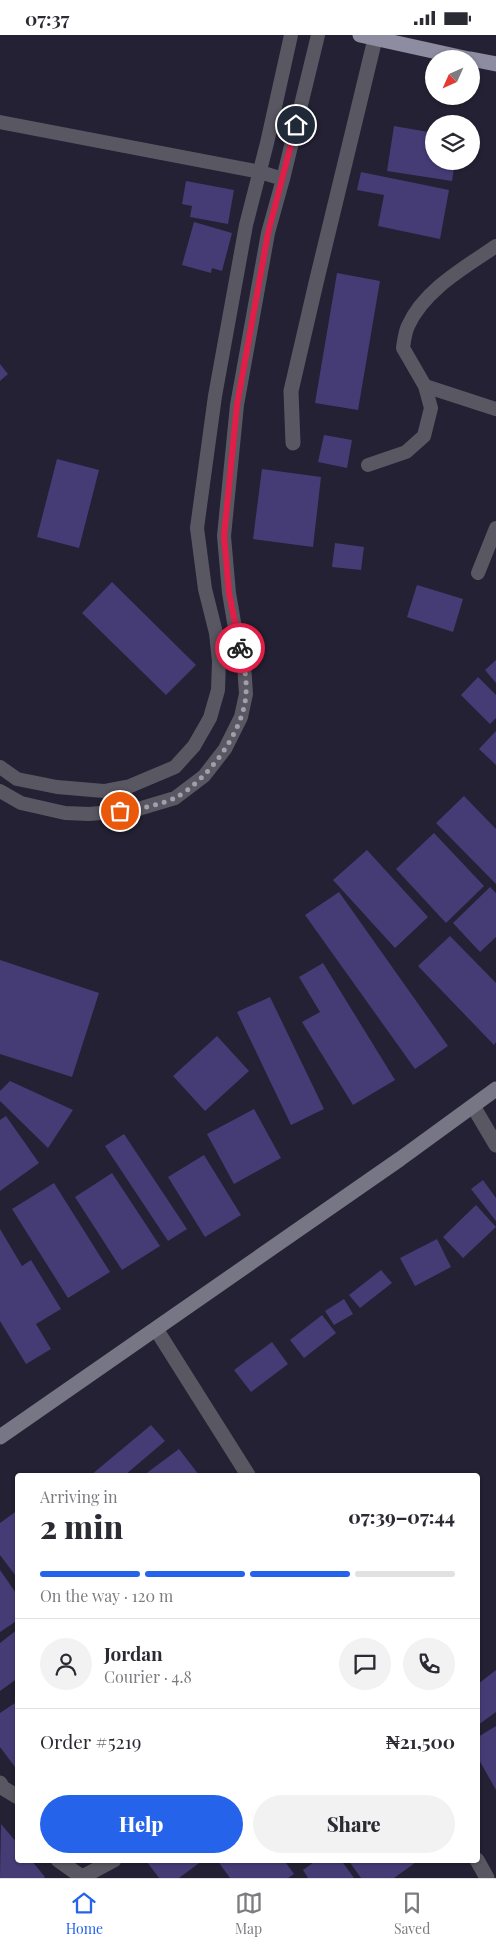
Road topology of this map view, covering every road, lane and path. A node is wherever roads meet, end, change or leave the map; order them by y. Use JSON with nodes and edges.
{"nodes":[{"id":1,"x":291,"y":35,"type":"edge"},
{"id":2,"x":318,"y":35,"type":"edge"},
{"id":3,"x":360,"y":35,"type":"edge"},
{"id":4,"x":375,"y":39,"type":"junction"},
{"id":5,"x":427,"y":50,"type":"edge"},
{"id":6,"x":480,"y":61,"type":"edge"},
{"id":7,"x":496,"y":64,"type":"edge"},
{"id":8,"x":0,"y":122,"type":"edge"},
{"id":9,"x":260,"y":172,"type":"junction"},
{"id":10,"x":283,"y":179,"type":"junction"},
{"id":11,"x":496,"y":246,"type":"edge"},
{"id":12,"x":425,"y":386,"type":"junction"},
{"id":13,"x":496,"y":409,"type":"edge"},
{"id":14,"x":294,"y":443,"type":"dead end"},
{"id":15,"x":368,"y":465,"type":"dead end"},
{"id":16,"x":496,"y":528,"type":"edge"},
{"id":17,"x":478,"y":573,"type":"dead end"},
{"id":18,"x":0,"y":767,"type":"edge"},
{"id":19,"x":0,"y":791,"type":"edge"},
{"id":20,"x":496,"y":1089,"type":"edge"},
{"id":21,"x":473,"y":1106,"type":"junction"},
{"id":22,"x":496,"y":1145,"type":"edge"},
{"id":23,"x":156,"y":1329,"type":"junction"},
{"id":24,"x":0,"y":1437,"type":"edge"},
{"id":25,"x":247,"y":1473,"type":"edge"},
{"id":26,"x":0,"y":1783,"type":"edge"},
{"id":27,"x":15,"y":1795,"type":"edge"},
{"id":28,"x":62,"y":1863,"type":"edge"},
{"id":29,"x":108,"y":1863,"type":"edge"},
{"id":30,"x":479,"y":1863,"type":"edge"},
{"id":31,"x":487,"y":1878,"type":"edge"}],
"edges":[{"from":1,"to":9,"type":"lane"},
{"from":2,"to":10,"type":"lane"},
{"from":3,"to":4,"type":"main road"},
{"from":4,"to":5,"type":"main road"},
{"from":4,"to":14,"type":"street"},
{"from":6,"to":7,"type":"main road"},
{"from":8,"to":9,"type":"lane"},
{"from":9,"to":10,"type":"lane"},
{"from":9,"to":18,"type":"lane"},
{"from":10,"to":19,"type":"lane"},
{"from":11,"to":12,"type":"lane"},
{"from":12,"to":13,"type":"lane"},
{"from":12,"to":15,"type":"lane"},
{"from":16,"to":17,"type":"lane"},
{"from":20,"to":21,"type":"street"},
{"from":21,"to":22,"type":"street"},
{"from":21,"to":23,"type":"street"},
{"from":23,"to":24,"type":"street"},
{"from":23,"to":25,"type":"street"},
{"from":26,"to":27,"type":"street"},
{"from":28,"to":29,"type":"street"},
{"from":30,"to":31,"type":"street"}]}
